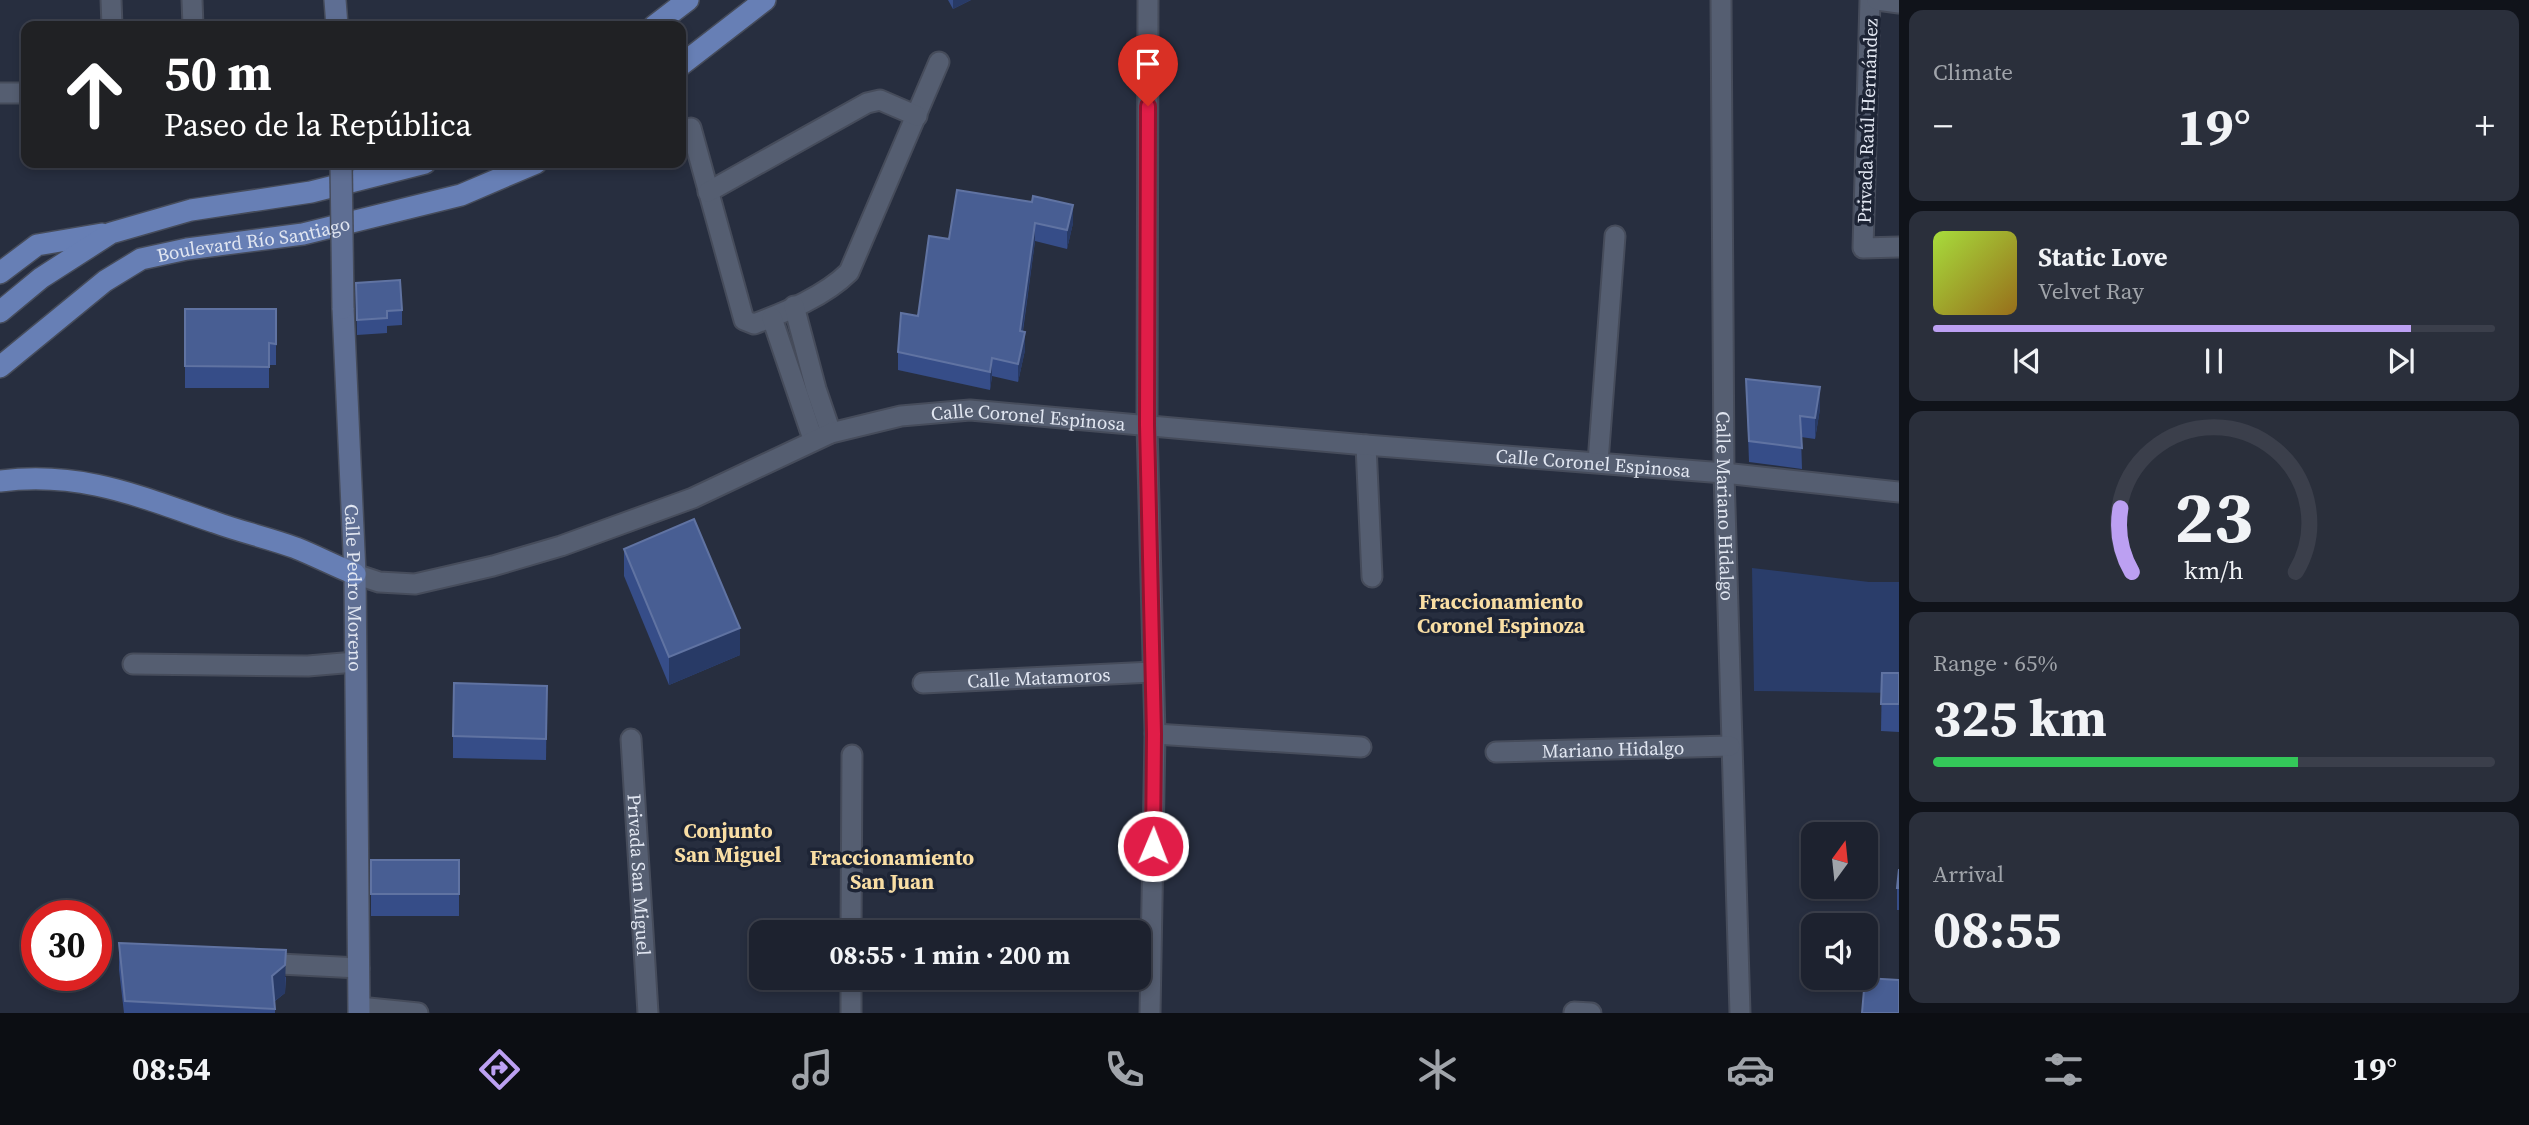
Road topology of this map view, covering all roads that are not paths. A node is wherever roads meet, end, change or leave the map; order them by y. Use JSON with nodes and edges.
{"nodes":[{"id":1,"x":111,"y":0,"type":"edge"},
{"id":2,"x":192,"y":0,"type":"edge"},
{"id":3,"x":335,"y":0,"type":"edge"},
{"id":4,"x":688,"y":0,"type":"edge"},
{"id":5,"x":765,"y":0,"type":"edge"},
{"id":6,"x":1148,"y":0,"type":"edge"},
{"id":7,"x":1721,"y":0,"type":"edge"},
{"id":8,"x":1870,"y":0,"type":"edge"},
{"id":9,"x":1877,"y":0,"type":"edge"},
{"id":10,"x":1899,"y":3,"type":"edge"},
{"id":11,"x":112,"y":21,"type":"edge"},
{"id":12,"x":193,"y":21,"type":"edge"},
{"id":13,"x":337,"y":21,"type":"edge"},
{"id":14,"x":661,"y":21,"type":"edge"},
{"id":15,"x":686,"y":61,"type":"edge"},
{"id":16,"x":939,"y":62,"type":"dead end"},
{"id":17,"x":0,"y":93,"type":"edge"},
{"id":18,"x":21,"y":93,"type":"edge"},
{"id":19,"x":917,"y":116,"type":"junction"},
{"id":20,"x":691,"y":128,"type":"dead end"},
{"id":21,"x":341,"y":168,"type":"edge"},
{"id":22,"x":405,"y":168,"type":"edge"},
{"id":23,"x":524,"y":168,"type":"edge"},
{"id":24,"x":708,"y":192,"type":"junction"},
{"id":25,"x":111,"y":233,"type":"junction"},
{"id":26,"x":1615,"y":236,"type":"dead end"},
{"id":27,"x":1899,"y":247,"type":"edge"},
{"id":28,"x":0,"y":273,"type":"edge"},
{"id":29,"x":794,"y":306,"type":"junction"},
{"id":30,"x":0,"y":312,"type":"edge"},
{"id":31,"x":772,"y":318,"type":"junction"},
{"id":32,"x":0,"y":367,"type":"edge"},
{"id":33,"x":1147,"y":425,"type":"junction"},
{"id":34,"x":822,"y":436,"type":"junction"},
{"id":35,"x":1366,"y":445,"type":"junction"},
{"id":36,"x":1598,"y":462,"type":"junction"},
{"id":37,"x":1724,"y":473,"type":"junction"},
{"id":38,"x":0,"y":481,"type":"edge"},
{"id":39,"x":1899,"y":492,"type":"edge"},
{"id":40,"x":355,"y":574,"type":"junction"},
{"id":41,"x":1372,"y":577,"type":"dead end"},
{"id":42,"x":355,"y":662,"type":"junction"},
{"id":43,"x":133,"y":664,"type":"dead end"},
{"id":44,"x":1153,"y":672,"type":"junction"},
{"id":45,"x":923,"y":683,"type":"dead end"},
{"id":46,"x":1154,"y":734,"type":"junction"},
{"id":47,"x":631,"y":739,"type":"dead end"},
{"id":48,"x":1730,"y":746,"type":"junction"},
{"id":49,"x":1361,"y":747,"type":"dead end"},
{"id":50,"x":1496,"y":752,"type":"dead end"},
{"id":51,"x":852,"y":755,"type":"dead end"},
{"id":52,"x":851,"y":920,"type":"edge"},
{"id":53,"x":238,"y":962,"type":"edge"},
{"id":54,"x":359,"y":968,"type":"junction"},
{"id":55,"x":851,"y":990,"type":"edge"},
{"id":56,"x":359,"y":1010,"type":"edge"},
{"id":57,"x":418,"y":1013,"type":"edge"},
{"id":58,"x":648,"y":1013,"type":"edge"},
{"id":59,"x":851,"y":1013,"type":"edge"},
{"id":60,"x":1150,"y":1013,"type":"edge"},
{"id":61,"x":1740,"y":1013,"type":"edge"}],
"edges":[{"from":1,"to":11,"type":"street"},
{"from":2,"to":12,"type":"street"},
{"from":3,"to":13,"type":"street"},
{"from":4,"to":14,"type":"main road"},
{"from":5,"to":15,"type":"main road"},
{"from":6,"to":33,"type":"street"},
{"from":7,"to":37,"type":"street","name":"Calle Mariano Hidalgo"},
{"from":8,"to":27,"type":"street","name":"Privada Raúl Hernández"},
{"from":9,"to":10,"type":"street"},
{"from":16,"to":19,"type":"street"},
{"from":17,"to":18,"type":"street"},
{"from":19,"to":24,"type":"street"},
{"from":19,"to":29,"type":"street"},
{"from":20,"to":24,"type":"street"},
{"from":21,"to":40,"type":"street","name":"Calle Pedro Moreno","bridge":true},
{"from":22,"to":25,"type":"main road","name":"Boulevard Río Santiago"},
{"from":23,"to":32,"type":"main road","name":"Boulevard Río Santiago"},
{"from":24,"to":31,"type":"street"},
{"from":25,"to":28,"type":"main road"},
{"from":25,"to":30,"type":"main road","name":"Boulevard Río Santiago"},
{"from":26,"to":36,"type":"street"},
{"from":29,"to":31,"type":"street"},
{"from":29,"to":34,"type":"street"},
{"from":31,"to":34,"type":"street"},
{"from":33,"to":34,"type":"street","name":"Calle Coronel Espinosa"},
{"from":33,"to":35,"type":"street","name":"Calle Coronel Espinosa"},
{"from":33,"to":44,"type":"street"},
{"from":34,"to":40,"type":"street","name":"Calle Coronel Espinosa"},
{"from":35,"to":36,"type":"street","name":"Calle Coronel Espinosa"},
{"from":35,"to":41,"type":"street"},
{"from":36,"to":37,"type":"street","name":"Calle Coronel Espinosa"},
{"from":37,"to":39,"type":"street","name":"Calle Coronel Espinosa"},
{"from":37,"to":48,"type":"street","name":"Calle Mariano Hidalgo"},
{"from":38,"to":40,"type":"main road"},
{"from":40,"to":42,"type":"street","name":"Calle Pedro Moreno"},
{"from":42,"to":43,"type":"street"},
{"from":42,"to":54,"type":"street","name":"Calle Pedro Moreno"},
{"from":44,"to":45,"type":"street","name":"Calle Matamoros"},
{"from":44,"to":46,"type":"street"},
{"from":46,"to":49,"type":"street"},
{"from":46,"to":60,"type":"street"},
{"from":47,"to":58,"type":"street","name":"Privada San Miguel"},
{"from":48,"to":50,"type":"street","name":"Mariano Hidalgo"},
{"from":48,"to":61,"type":"street","name":"Calle Mariano Hidalgo"},
{"from":51,"to":52,"type":"street"},
{"from":53,"to":54,"type":"street"},
{"from":54,"to":56,"type":"street","name":"Calle Pedro Moreno"},
{"from":55,"to":59,"type":"street"},
{"from":56,"to":57,"type":"street"}]}
